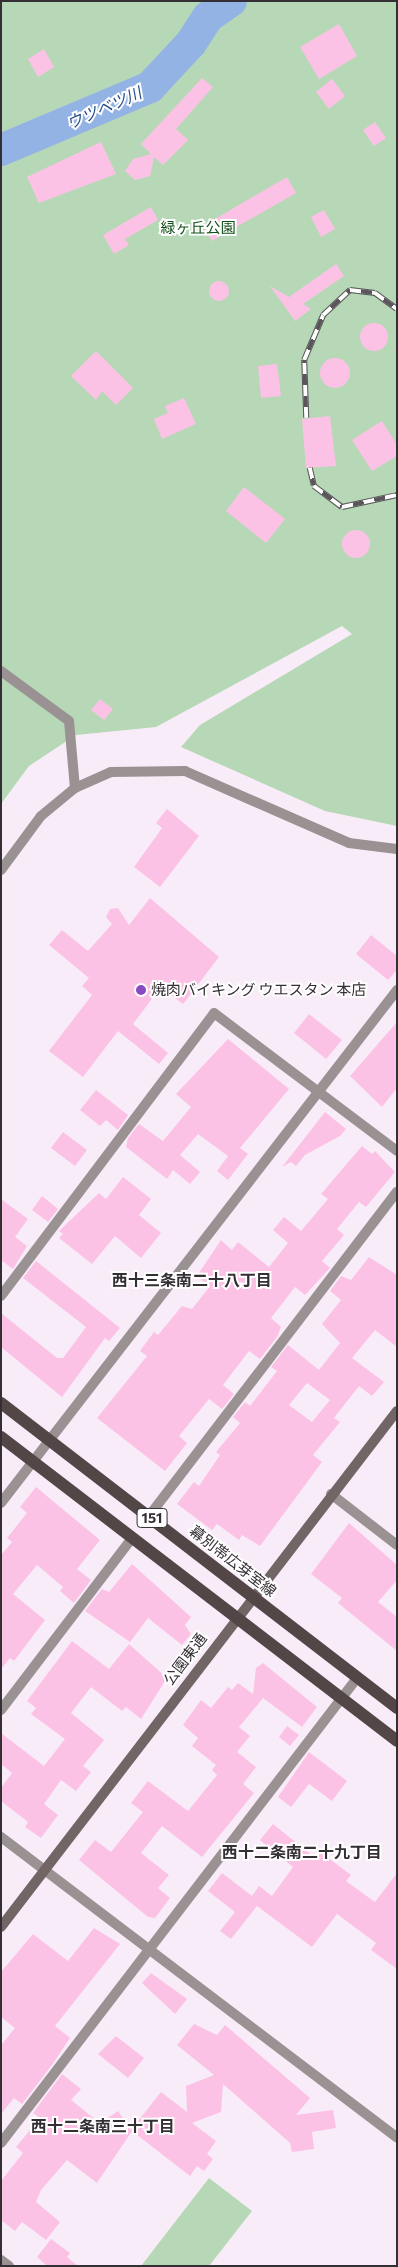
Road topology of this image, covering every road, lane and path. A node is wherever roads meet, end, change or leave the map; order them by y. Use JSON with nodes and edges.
{"nodes":[{"id":1,"x":1,"y":671,"type":"edge"},
{"id":2,"x":75,"y":788,"type":"junction"},
{"id":3,"x":397,"y":849,"type":"edge"},
{"id":4,"x":1,"y":870,"type":"edge"},
{"id":5,"x":397,"y":990,"type":"edge"},
{"id":6,"x":317,"y":1091,"type":"junction"},
{"id":7,"x":397,"y":1151,"type":"edge"},
{"id":8,"x":397,"y":1192,"type":"edge"},
{"id":9,"x":1,"y":1296,"type":"edge"},
{"id":10,"x":1,"y":1403,"type":"edge"},
{"id":11,"x":397,"y":1411,"type":"edge"},
{"id":12,"x":1,"y":1437,"type":"edge"},
{"id":13,"x":50,"y":1440,"type":"junction"},
{"id":14,"x":33,"y":1461,"type":"junction"},
{"id":15,"x":331,"y":1494,"type":"junction"},
{"id":16,"x":1,"y":1503,"type":"edge"},
{"id":17,"x":149,"y":1516,"type":"junction"},
{"id":18,"x":132,"y":1538,"type":"junction"},
{"id":19,"x":397,"y":1545,"type":"edge"},
{"id":20,"x":252,"y":1597,"type":"junction"},
{"id":21,"x":236,"y":1618,"type":"junction"},
{"id":22,"x":357,"y":1678,"type":"junction"},
{"id":23,"x":341,"y":1699,"type":"junction"},
{"id":24,"x":397,"y":1708,"type":"edge"},
{"id":25,"x":1,"y":1710,"type":"edge"},
{"id":26,"x":397,"y":1741,"type":"edge"},
{"id":27,"x":1,"y":1837,"type":"edge"},
{"id":28,"x":45,"y":1870,"type":"junction"},
{"id":29,"x":1,"y":1927,"type":"edge"},
{"id":30,"x":152,"y":1950,"type":"junction"},
{"id":31,"x":397,"y":2138,"type":"edge"},
{"id":32,"x":1,"y":2143,"type":"edge"},
{"id":33,"x":1,"y":2260,"type":"edge"},
{"id":34,"x":9,"y":2266,"type":"edge"}],
"edges":[{"from":1,"to":2,"type":"street"},
{"from":2,"to":3,"type":"street"},
{"from":2,"to":4,"type":"street"},
{"from":5,"to":6,"type":"street"},
{"from":6,"to":7,"type":"street"},
{"from":6,"to":9,"type":"street"},
{"from":6,"to":13,"type":"street"},
{"from":8,"to":17,"type":"street"},
{"from":10,"to":13,"type":"main road","name":"幕別帯広芽室線","number":"151"},
{"from":11,"to":15,"type":"street","name":"公園東通"},
{"from":12,"to":14,"type":"main road","number":"151"},
{"from":13,"to":14,"type":"street"},
{"from":13,"to":17,"type":"main road","name":"幕別帯広芽室線","number":"151"},
{"from":14,"to":16,"type":"street"},
{"from":14,"to":18,"type":"main road","number":"151"},
{"from":15,"to":19,"type":"street"},
{"from":15,"to":20,"type":"street","name":"公園東通"},
{"from":17,"to":20,"type":"main road","name":"幕別帯広芽室線","number":"151"},
{"from":18,"to":21,"type":"main road","number":"151"},
{"from":18,"to":25,"type":"street"},
{"from":20,"to":21,"type":"street","name":"公園東通"},
{"from":20,"to":22,"type":"main road","name":"幕別帯広芽室線","number":"151"},
{"from":21,"to":23,"type":"main road","number":"151"},
{"from":21,"to":28,"type":"street","name":"公園東通"},
{"from":22,"to":23,"type":"street"},
{"from":22,"to":24,"type":"main road","name":"幕別帯広芽室線","number":"151"},
{"from":23,"to":26,"type":"main road","number":"151"},
{"from":23,"to":30,"type":"street"},
{"from":27,"to":28,"type":"street"},
{"from":28,"to":29,"type":"street","name":"公園東通"},
{"from":28,"to":30,"type":"street"},
{"from":30,"to":31,"type":"street"},
{"from":30,"to":32,"type":"street"},
{"from":33,"to":34,"type":"street"}]}
